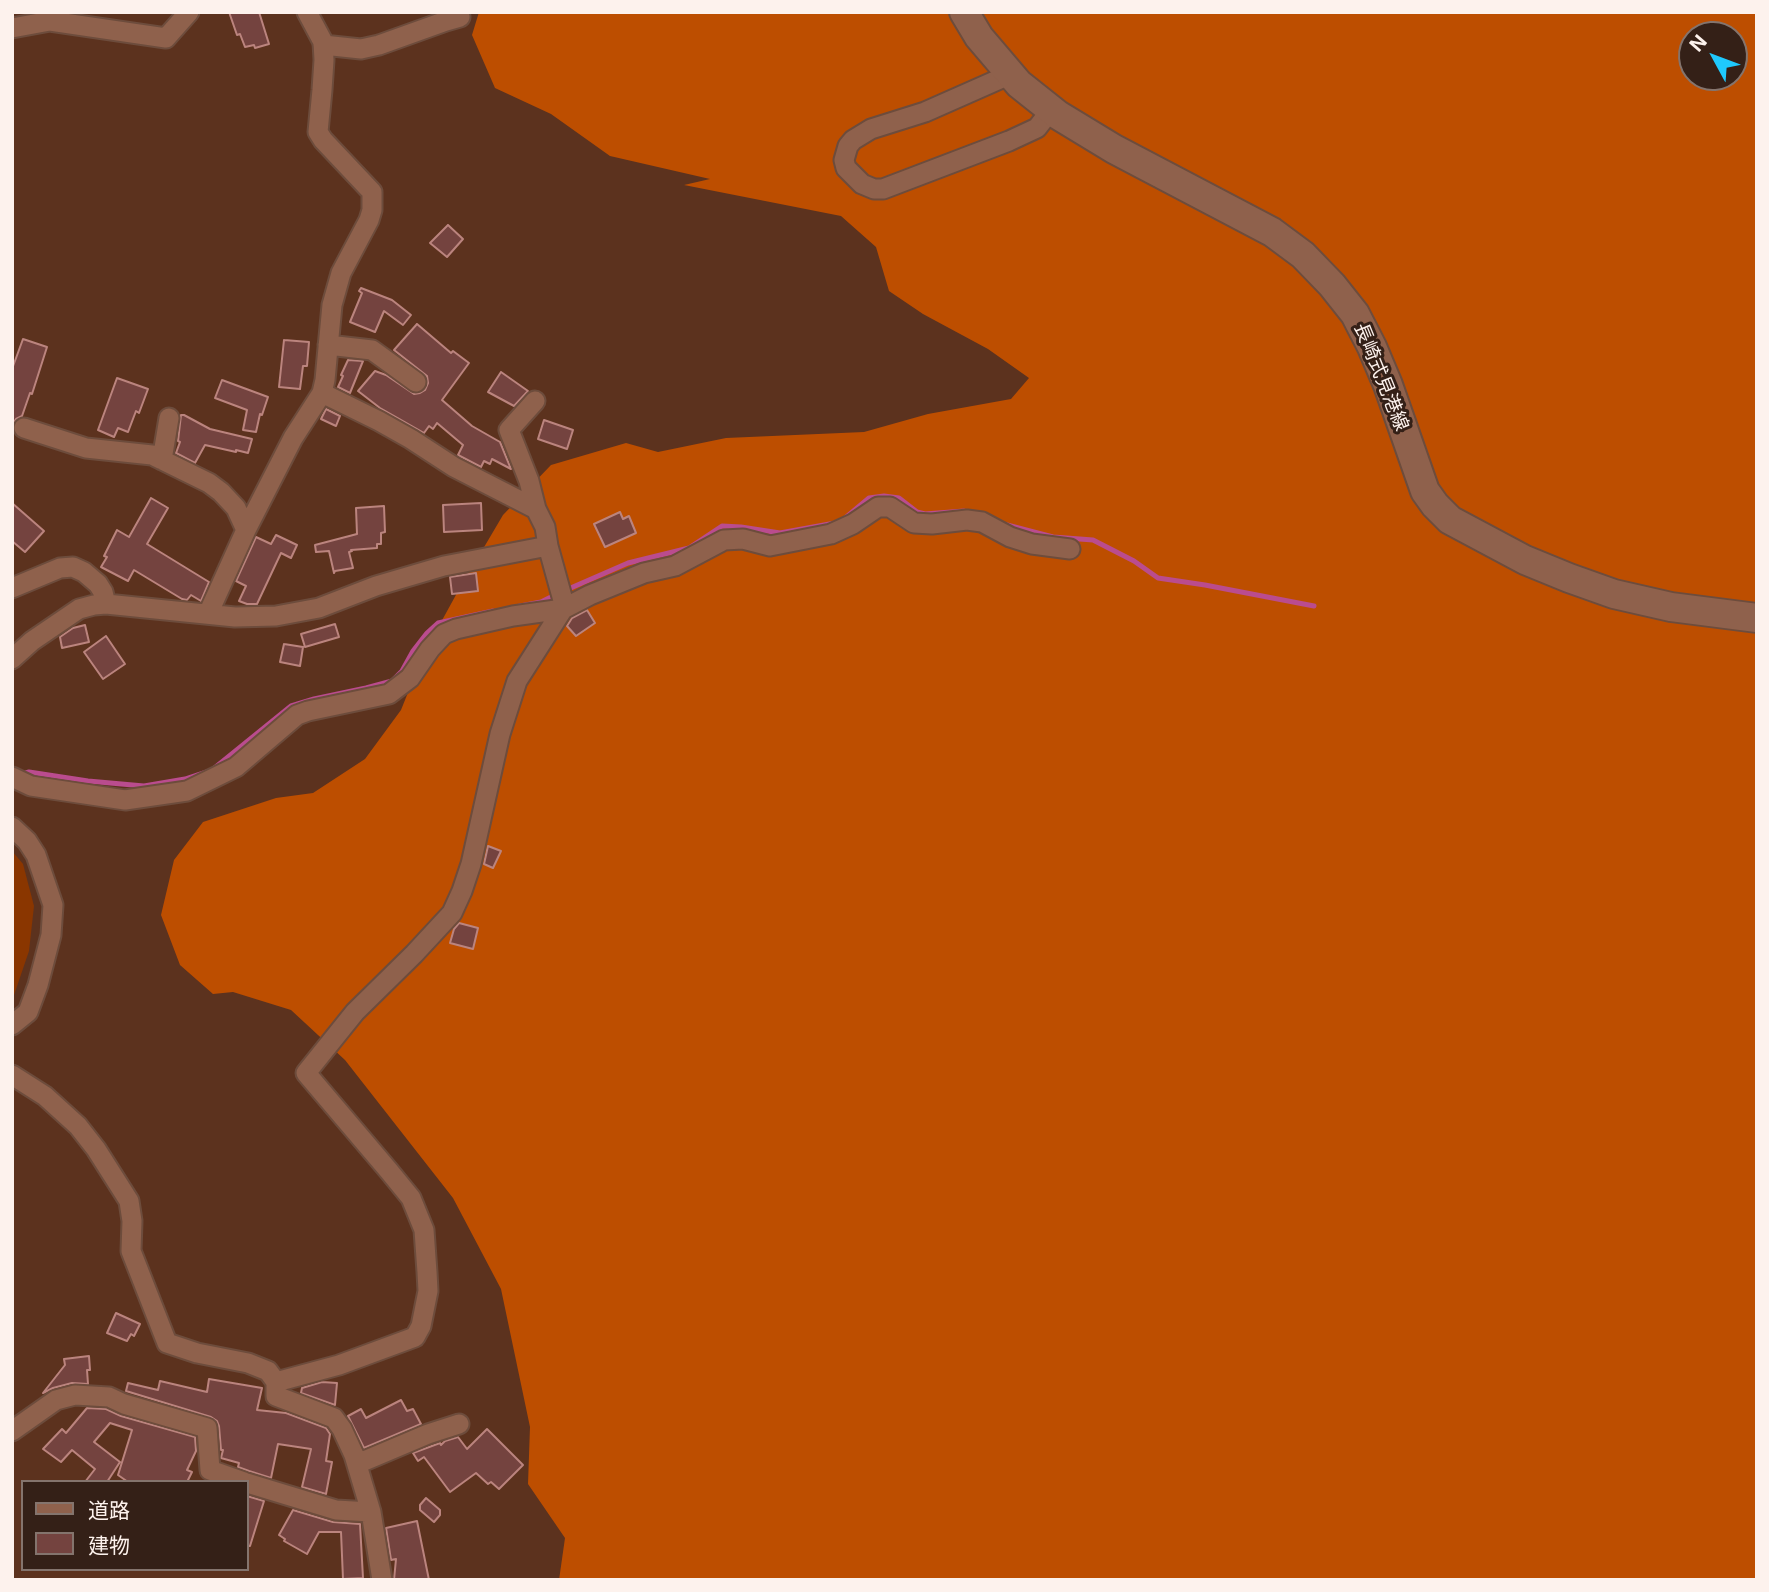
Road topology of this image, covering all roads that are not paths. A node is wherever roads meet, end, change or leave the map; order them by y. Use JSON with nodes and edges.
{"nodes":[{"id":1,"x":189,"y":12,"type":"edge"},
{"id":2,"x":964,"y":12,"type":"edge"},
{"id":3,"x":308,"y":13,"type":"edge"},
{"id":4,"x":460,"y":17,"type":"dead end"},
{"id":5,"x":12,"y":28,"type":"edge"},
{"id":6,"x":323,"y":46,"type":"junction"},
{"id":7,"x":1011,"y":74,"type":"junction"},
{"id":8,"x":1051,"y":110,"type":"junction"},
{"id":9,"x":328,"y":345,"type":"junction"},
{"id":10,"x":416,"y":382,"type":"dead end"},
{"id":11,"x":322,"y":393,"type":"junction"},
{"id":12,"x":535,"y":401,"type":"dead end"},
{"id":13,"x":169,"y":418,"type":"dead end"},
{"id":14,"x":24,"y":428,"type":"dead end"},
{"id":15,"x":162,"y":460,"type":"junction"},
{"id":16,"x":537,"y":509,"type":"junction"},
{"id":17,"x":246,"y":530,"type":"junction"},
{"id":18,"x":548,"y":546,"type":"junction"},
{"id":19,"x":1070,"y":549,"type":"dead end"},
{"id":20,"x":12,"y":588,"type":"edge"},
{"id":21,"x":562,"y":600,"type":"junction"},
{"id":22,"x":106,"y":604,"type":"junction"},
{"id":23,"x":208,"y":614,"type":"junction"},
{"id":24,"x":1757,"y":618,"type":"edge"},
{"id":25,"x":12,"y":659,"type":"edge"},
{"id":26,"x":12,"y":777,"type":"edge"},
{"id":27,"x":12,"y":827,"type":"edge"},
{"id":28,"x":12,"y":1025,"type":"edge"},
{"id":29,"x":12,"y":1075,"type":"edge"},
{"id":30,"x":276,"y":1382,"type":"junction"},
{"id":31,"x":459,"y":1424,"type":"dead end"},
{"id":32,"x":12,"y":1431,"type":"edge"},
{"id":33,"x":357,"y":1464,"type":"junction"},
{"id":34,"x":239,"y":1480,"type":"edge"},
{"id":35,"x":248,"y":1483,"type":"edge"},
{"id":36,"x":371,"y":1512,"type":"junction"},
{"id":37,"x":382,"y":1580,"type":"edge"}],
"edges":[{"from":1,"to":5,"type":"street"},
{"from":2,"to":7,"type":"main road","name":"長崎式見港線"},
{"from":3,"to":6,"type":"street"},
{"from":4,"to":6,"type":"street"},
{"from":6,"to":9,"type":"street"},
{"from":7,"to":8,"type":"main road","name":"長崎式見港線"},
{"from":7,"to":8,"type":"street"},
{"from":8,"to":24,"type":"main road","name":"長崎式見港線"},
{"from":9,"to":10,"type":"street"},
{"from":9,"to":11,"type":"street"},
{"from":11,"to":16,"type":"street"},
{"from":11,"to":17,"type":"street"},
{"from":12,"to":16,"type":"street"},
{"from":13,"to":15,"type":"street"},
{"from":14,"to":15,"type":"street"},
{"from":15,"to":17,"type":"street"},
{"from":16,"to":18,"type":"street"},
{"from":17,"to":23,"type":"street"},
{"from":18,"to":21,"type":"street"},
{"from":18,"to":23,"type":"street"},
{"from":19,"to":21,"type":"street"},
{"from":20,"to":22,"type":"street"},
{"from":21,"to":26,"type":"street"},
{"from":21,"to":30,"type":"street"},
{"from":22,"to":23,"type":"street"},
{"from":22,"to":25,"type":"street"},
{"from":27,"to":28,"type":"street"},
{"from":29,"to":30,"type":"street"},
{"from":30,"to":33,"type":"street"},
{"from":31,"to":33,"type":"street"},
{"from":32,"to":34,"type":"street"},
{"from":33,"to":36,"type":"street"},
{"from":35,"to":36,"type":"street"},
{"from":36,"to":37,"type":"street"}]}
